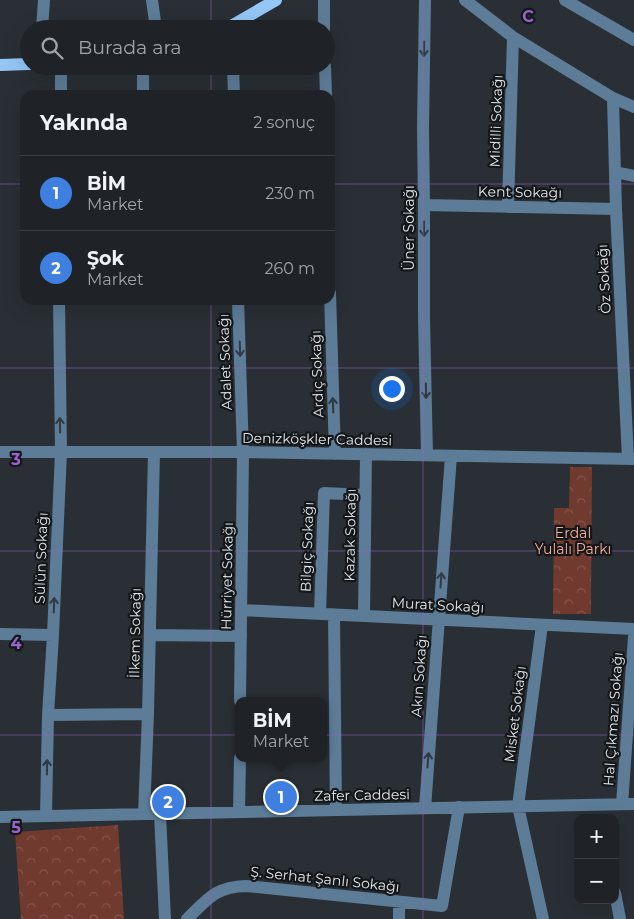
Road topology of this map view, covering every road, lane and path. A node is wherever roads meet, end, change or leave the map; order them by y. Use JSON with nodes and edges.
{"nodes":[{"id":1,"x":44,"y":0,"type":"edge"},
{"id":2,"x":152,"y":0,"type":"edge"},
{"id":3,"x":276,"y":0,"type":"edge"},
{"id":4,"x":324,"y":0,"type":"edge"},
{"id":5,"x":425,"y":0,"type":"edge"},
{"id":6,"x":465,"y":0,"type":"edge"},
{"id":7,"x":565,"y":0,"type":"edge"},
{"id":8,"x":580,"y":4,"type":"edge"},
{"id":9,"x":43,"y":20,"type":"edge"},
{"id":10,"x":155,"y":20,"type":"edge"},
{"id":11,"x":244,"y":20,"type":"edge"},
{"id":12,"x":324,"y":20,"type":"edge"},
{"id":13,"x":513,"y":37,"type":"junction"},
{"id":14,"x":634,"y":40,"type":"edge"},
{"id":15,"x":20,"y":64,"type":"edge"},
{"id":16,"x":0,"y":65,"type":"edge"},
{"id":17,"x":61,"y":75,"type":"edge"},
{"id":18,"x":143,"y":75,"type":"edge"},
{"id":19,"x":233,"y":75,"type":"edge"},
{"id":20,"x":325,"y":75,"type":"edge"},
{"id":21,"x":61,"y":90,"type":"edge"},
{"id":22,"x":143,"y":90,"type":"edge"},
{"id":23,"x":234,"y":90,"type":"edge"},
{"id":24,"x":326,"y":90,"type":"edge"},
{"id":25,"x":613,"y":98,"type":"junction"},
{"id":26,"x":634,"y":107,"type":"edge"},
{"id":27,"x":615,"y":172,"type":"junction"},
{"id":28,"x":634,"y":176,"type":"edge"},
{"id":29,"x":424,"y":205,"type":"junction"},
{"id":30,"x":508,"y":207,"type":"junction"},
{"id":31,"x":616,"y":209,"type":"junction"},
{"id":32,"x":59,"y":305,"type":"edge"},
{"id":33,"x":238,"y":305,"type":"edge"},
{"id":34,"x":330,"y":305,"type":"edge"},
{"id":35,"x":0,"y":452,"type":"edge"},
{"id":36,"x":60,"y":452,"type":"junction"},
{"id":37,"x":154,"y":452,"type":"junction"},
{"id":38,"x":243,"y":452,"type":"junction"},
{"id":39,"x":335,"y":454,"type":"junction"},
{"id":40,"x":366,"y":454,"type":"junction"},
{"id":41,"x":427,"y":455,"type":"junction"},
{"id":42,"x":451,"y":456,"type":"junction"},
{"id":43,"x":631,"y":459,"type":"edge"},
{"id":44,"x":365,"y":495,"type":"junction"},
{"id":45,"x":241,"y":610,"type":"junction"},
{"id":46,"x":320,"y":614,"type":"junction"},
{"id":47,"x":334,"y":614,"type":"junction"},
{"id":48,"x":364,"y":616,"type":"junction"},
{"id":49,"x":438,"y":620,"type":"junction"},
{"id":50,"x":542,"y":625,"type":"junction"},
{"id":51,"x":634,"y":629,"type":"edge"},
{"id":52,"x":0,"y":634,"type":"edge"},
{"id":53,"x":53,"y":635,"type":"junction"},
{"id":54,"x":150,"y":635,"type":"junction"},
{"id":55,"x":241,"y":636,"type":"junction"},
{"id":56,"x":634,"y":637,"type":"edge"},
{"id":57,"x":240,"y":697,"type":"edge"},
{"id":58,"x":148,"y":714,"type":"junction"},
{"id":59,"x":48,"y":715,"type":"junction"},
{"id":60,"x":240,"y":762,"type":"edge"},
{"id":61,"x":600,"y":804,"type":"junction"},
{"id":62,"x":628,"y":804,"type":"edge"},
{"id":63,"x":518,"y":806,"type":"junction"},
{"id":64,"x":424,"y":808,"type":"junction"},
{"id":65,"x":459,"y":808,"type":"junction"},
{"id":66,"x":336,"y":810,"type":"junction"},
{"id":67,"x":239,"y":812,"type":"junction"},
{"id":68,"x":144,"y":814,"type":"junction"},
{"id":69,"x":160,"y":814,"type":"junction"},
{"id":70,"x":601,"y":814,"type":"edge"},
{"id":71,"x":46,"y":816,"type":"junction"},
{"id":72,"x":0,"y":817,"type":"edge"},
{"id":73,"x":399,"y":902,"type":"junction"},
{"id":74,"x":617,"y":904,"type":"edge"},
{"id":75,"x":165,"y":919,"type":"edge"},
{"id":76,"x":187,"y":919,"type":"edge"},
{"id":77,"x":399,"y":919,"type":"edge"},
{"id":78,"x":543,"y":919,"type":"edge"},
{"id":79,"x":620,"y":919,"type":"edge"}],
"edges":[{"from":1,"to":9,"type":"street"},
{"from":2,"to":10,"type":"street"},
{"from":3,"to":11,"type":"main road"},
{"from":4,"to":12,"type":"street"},
{"from":5,"to":29,"type":"street","name":"Üner Sokağı","one_way":true},
{"from":6,"to":13,"type":"street"},
{"from":7,"to":8,"type":"street"},
{"from":8,"to":14,"type":"street"},
{"from":13,"to":25,"type":"street"},
{"from":13,"to":30,"type":"street","name":"Midilli Sokağı"},
{"from":15,"to":16,"type":"main road"},
{"from":17,"to":21,"type":"street"},
{"from":18,"to":22,"type":"street"},
{"from":19,"to":23,"type":"street"},
{"from":20,"to":24,"type":"street"},
{"from":25,"to":26,"type":"street"},
{"from":25,"to":27,"type":"street","name":"Öz Sokağı"},
{"from":27,"to":28,"type":"street"},
{"from":27,"to":31,"type":"street","name":"Öz Sokağı"},
{"from":29,"to":30,"type":"street","name":"Kent Sokağı"},
{"from":29,"to":41,"type":"street","name":"Üner Sokağı","one_way":true},
{"from":30,"to":31,"type":"street","name":"Kent Sokağı"},
{"from":31,"to":43,"type":"street","name":"Öz Sokağı"},
{"from":36,"to":32,"type":"street","name":"Sülün Sokağı","one_way":true},
{"from":33,"to":38,"type":"street","name":"Adalet Sokağı","one_way":true},
{"from":39,"to":34,"type":"street","name":"Ardıç Sokağı","one_way":true},
{"from":35,"to":36,"type":"street","name":"Denizköşkler Caddesi"},
{"from":36,"to":37,"type":"street","name":"Denizköşkler Caddesi"},
{"from":53,"to":36,"type":"street","name":"Sülün Sokağı","one_way":true},
{"from":37,"to":38,"type":"street","name":"Denizköşkler Caddesi"},
{"from":37,"to":54,"type":"street","name":"İlkem Sokağı"},
{"from":38,"to":39,"type":"street","name":"Denizköşkler Caddesi"},
{"from":38,"to":45,"type":"street","name":"Hürriyet Sokağı"},
{"from":39,"to":40,"type":"street","name":"Denizköşkler Caddesi"},
{"from":40,"to":41,"type":"street","name":"Denizköşkler Caddesi"},
{"from":40,"to":44,"type":"street","name":"Kazak Sokağı"},
{"from":41,"to":42,"type":"street","name":"Denizköşkler Caddesi"},
{"from":42,"to":43,"type":"street","name":"Denizköşkler Caddesi"},
{"from":49,"to":42,"type":"street","name":"Akın Sokağı","one_way":true},
{"from":44,"to":46,"type":"street","name":"Bilgiç Sokağı"},
{"from":44,"to":48,"type":"street","name":"Kazak Sokağı"},
{"from":45,"to":46,"type":"street","name":"Murat Sokağı"},
{"from":45,"to":55,"type":"street","name":"Hürriyet Sokağı"},
{"from":46,"to":47,"type":"street","name":"Murat Sokağı"},
{"from":47,"to":48,"type":"street","name":"Murat Sokağı"},
{"from":47,"to":66,"type":"street"},
{"from":48,"to":49,"type":"street","name":"Murat Sokağı"},
{"from":49,"to":50,"type":"street","name":"Murat Sokağı"},
{"from":64,"to":49,"type":"street","name":"Akın Sokağı","one_way":true},
{"from":50,"to":51,"type":"street","name":"Murat Sokağı"},
{"from":50,"to":63,"type":"street","name":"Misket Sokağı"},
{"from":52,"to":53,"type":"street"},
{"from":53,"to":59,"type":"street","name":"Sülün Sokağı"},
{"from":54,"to":55,"type":"street"},
{"from":54,"to":58,"type":"street","name":"İlkem Sokağı"},
{"from":55,"to":57,"type":"street","name":"Hürriyet Sokağı"},
{"from":56,"to":62,"type":"street","name":"Hal Çıkmazı Sokağı"},
{"from":58,"to":59,"type":"street"},
{"from":58,"to":68,"type":"street","name":"İlkem Sokağı"},
{"from":71,"to":59,"type":"street","name":"Sülün Sokağı","one_way":true},
{"from":60,"to":67,"type":"street"},
{"from":61,"to":62,"type":"street","name":"Zafer Caddesi"},
{"from":61,"to":63,"type":"street","name":"Zafer Caddesi"},
{"from":61,"to":70,"type":"street"},
{"from":63,"to":65,"type":"street","name":"Zafer Caddesi"},
{"from":63,"to":78,"type":"street"},
{"from":64,"to":65,"type":"street","name":"Zafer Caddesi"},
{"from":64,"to":66,"type":"street","name":"Zafer Caddesi"},
{"from":65,"to":73,"type":"street","name":"Ş. Serhat Şanlı Sokağı"},
{"from":66,"to":67,"type":"street","name":"Zafer Caddesi"},
{"from":67,"to":69,"type":"street","name":"Zafer Caddesi"},
{"from":68,"to":69,"type":"street","name":"Zafer Caddesi"},
{"from":68,"to":71,"type":"street","name":"Zafer Caddesi"},
{"from":69,"to":75,"type":"street"},
{"from":71,"to":72,"type":"street","name":"Zafer Caddesi"},
{"from":73,"to":76,"type":"street","name":"Ş. Serhat Şanlı Sokağı"},
{"from":73,"to":77,"type":"street"},
{"from":74,"to":79,"type":"street"}]}
